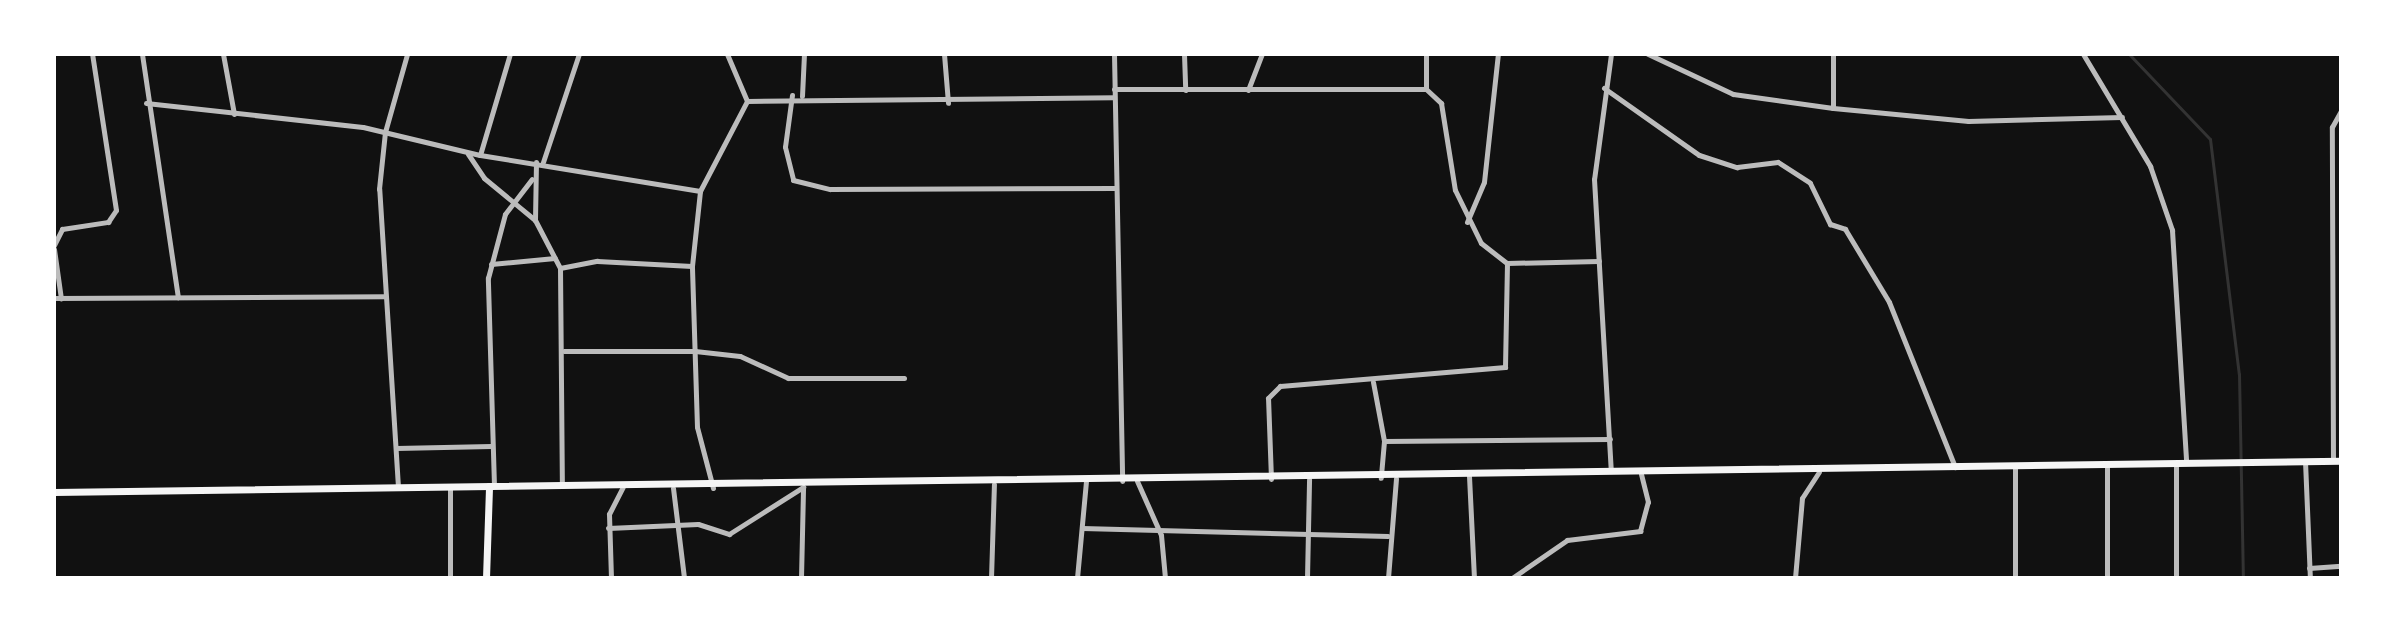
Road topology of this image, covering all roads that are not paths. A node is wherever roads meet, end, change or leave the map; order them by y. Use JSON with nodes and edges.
{"nodes":[{"id":1,"x":92,"y":54,"type":"edge"},
{"id":2,"x":142,"y":54,"type":"edge"},
{"id":3,"x":407,"y":54,"type":"edge"},
{"id":4,"x":510,"y":54,"type":"edge"},
{"id":5,"x":579,"y":54,"type":"edge"},
{"id":6,"x":727,"y":54,"type":"edge"},
{"id":7,"x":804,"y":54,"type":"edge"},
{"id":8,"x":944,"y":54,"type":"edge"},
{"id":9,"x":1114,"y":54,"type":"edge"},
{"id":10,"x":1184,"y":54,"type":"edge"},
{"id":11,"x":1262,"y":54,"type":"edge"},
{"id":12,"x":1426,"y":54,"type":"edge"},
{"id":13,"x":1498,"y":54,"type":"edge"},
{"id":14,"x":1611,"y":54,"type":"edge"},
{"id":15,"x":1648,"y":54,"type":"edge"},
{"id":16,"x":1833,"y":54,"type":"edge"},
{"id":17,"x":2083,"y":54,"type":"edge"},
{"id":18,"x":224,"y":57,"type":"edge"},
{"id":19,"x":1604,"y":88,"type":"junction"},
{"id":20,"x":1426,"y":89,"type":"junction"},
{"id":21,"x":1185,"y":90,"type":"junction"},
{"id":22,"x":1248,"y":91,"type":"junction"},
{"id":23,"x":1114,"y":93,"type":"junction"},
{"id":24,"x":792,"y":95,"type":"junction"},
{"id":25,"x":802,"y":96,"type":"junction"},
{"id":26,"x":747,"y":101,"type":"junction"},
{"id":27,"x":146,"y":103,"type":"junction"},
{"id":28,"x":948,"y":103,"type":"junction"},
{"id":29,"x":1833,"y":108,"type":"junction"},
{"id":30,"x":2341,"y":111,"type":"edge"},
{"id":31,"x":234,"y":114,"type":"junction"},
{"id":32,"x":2122,"y":117,"type":"junction"},
{"id":33,"x":385,"y":132,"type":"junction"},
{"id":34,"x":467,"y":153,"type":"junction"},
{"id":35,"x":480,"y":155,"type":"junction"},
{"id":36,"x":540,"y":162,"type":"junction"},
{"id":37,"x":534,"y":176,"type":"junction"},
{"id":38,"x":1116,"y":188,"type":"junction"},
{"id":39,"x":700,"y":191,"type":"junction"},
{"id":40,"x":511,"y":204,"type":"junction"},
{"id":41,"x":535,"y":220,"type":"junction"},
{"id":42,"x":1466,"y":223,"type":"junction"},
{"id":43,"x":54,"y":247,"type":"edge"},
{"id":44,"x":555,"y":258,"type":"junction"},
{"id":45,"x":1599,"y":261,"type":"junction"},
{"id":46,"x":1507,"y":263,"type":"junction"},
{"id":47,"x":491,"y":264,"type":"junction"},
{"id":48,"x":692,"y":266,"type":"junction"},
{"id":49,"x":560,"y":268,"type":"junction"},
{"id":50,"x":385,"y":296,"type":"junction"},
{"id":51,"x":178,"y":297,"type":"junction"},
{"id":52,"x":57,"y":298,"type":"edge"},
{"id":53,"x":564,"y":351,"type":"junction"},
{"id":54,"x":695,"y":351,"type":"junction"},
{"id":55,"x":904,"y":378,"type":"dead end"},
{"id":56,"x":1373,"y":382,"type":"junction"},
{"id":57,"x":1610,"y":439,"type":"junction"},
{"id":58,"x":1384,"y":441,"type":"junction"},
{"id":59,"x":491,"y":446,"type":"junction"},
{"id":60,"x":396,"y":448,"type":"junction"},
{"id":61,"x":2305,"y":461,"type":"junction"},
{"id":62,"x":2337,"y":461,"type":"edge"},
{"id":63,"x":2186,"y":462,"type":"junction"},
{"id":64,"x":2176,"y":464,"type":"junction"},
{"id":65,"x":2107,"y":465,"type":"junction"},
{"id":66,"x":2015,"y":468,"type":"junction"},
{"id":67,"x":1955,"y":469,"type":"junction"},
{"id":68,"x":1819,"y":472,"type":"junction"},
{"id":69,"x":1612,"y":474,"type":"junction"},
{"id":70,"x":1641,"y":474,"type":"junction"},
{"id":71,"x":1469,"y":476,"type":"junction"},
{"id":72,"x":1381,"y":478,"type":"junction"},
{"id":73,"x":1396,"y":478,"type":"junction"},
{"id":74,"x":1271,"y":479,"type":"junction"},
{"id":75,"x":1309,"y":479,"type":"junction"},
{"id":76,"x":1086,"y":481,"type":"junction"},
{"id":77,"x":1122,"y":481,"type":"junction"},
{"id":78,"x":1137,"y":481,"type":"junction"},
{"id":79,"x":994,"y":484,"type":"junction"},
{"id":80,"x":450,"y":486,"type":"junction"},
{"id":81,"x":491,"y":486,"type":"junction"},
{"id":82,"x":562,"y":486,"type":"junction"},
{"id":83,"x":398,"y":487,"type":"junction"},
{"id":84,"x":623,"y":487,"type":"junction"},
{"id":85,"x":803,"y":487,"type":"junction"},
{"id":86,"x":673,"y":488,"type":"junction"},
{"id":87,"x":713,"y":488,"type":"junction"},
{"id":88,"x":54,"y":492,"type":"edge"},
{"id":89,"x":677,"y":526,"type":"junction"},
{"id":90,"x":608,"y":528,"type":"junction"},
{"id":91,"x":1082,"y":528,"type":"junction"},
{"id":92,"x":1306,"y":532,"type":"junction"},
{"id":93,"x":1161,"y":535,"type":"junction"},
{"id":94,"x":1388,"y":536,"type":"junction"},
{"id":95,"x":2341,"y":566,"type":"edge"},
{"id":96,"x":2309,"y":568,"type":"junction"},
{"id":97,"x":450,"y":578,"type":"edge"},
{"id":98,"x":486,"y":578,"type":"edge"},
{"id":99,"x":611,"y":578,"type":"edge"},
{"id":100,"x":684,"y":578,"type":"edge"},
{"id":101,"x":801,"y":578,"type":"edge"},
{"id":102,"x":991,"y":578,"type":"edge"},
{"id":103,"x":1077,"y":578,"type":"edge"},
{"id":104,"x":1165,"y":578,"type":"edge"},
{"id":105,"x":1307,"y":578,"type":"edge"},
{"id":106,"x":1388,"y":578,"type":"edge"},
{"id":107,"x":1474,"y":578,"type":"edge"},
{"id":108,"x":1512,"y":578,"type":"edge"},
{"id":109,"x":1795,"y":578,"type":"edge"},
{"id":110,"x":2015,"y":578,"type":"edge"},
{"id":111,"x":2107,"y":578,"type":"edge"},
{"id":112,"x":2176,"y":578,"type":"edge"},
{"id":113,"x":2310,"y":578,"type":"edge"}],
"edges":[{"from":1,"to":43,"type":"street"},
{"from":2,"to":27,"type":"street"},
{"from":3,"to":33,"type":"street"},
{"from":4,"to":35,"type":"street"},
{"from":5,"to":36,"type":"street"},
{"from":6,"to":26,"type":"street"},
{"from":7,"to":25,"type":"street"},
{"from":8,"to":28,"type":"street"},
{"from":9,"to":23,"type":"street"},
{"from":10,"to":21,"type":"street"},
{"from":11,"to":22,"type":"street"},
{"from":12,"to":20,"type":"street"},
{"from":13,"to":42,"type":"street"},
{"from":14,"to":19,"type":"street"},
{"from":15,"to":29,"type":"street"},
{"from":16,"to":29,"type":"street"},
{"from":17,"to":32,"type":"street"},
{"from":18,"to":31,"type":"street"},
{"from":19,"to":45,"type":"street"},
{"from":19,"to":67,"type":"street"},
{"from":20,"to":22,"type":"street"},
{"from":20,"to":42,"type":"street"},
{"from":21,"to":22,"type":"street"},
{"from":21,"to":23,"type":"street"},
{"from":23,"to":28,"type":"street"},
{"from":23,"to":38,"type":"street"},
{"from":24,"to":25,"type":"street"},
{"from":24,"to":26,"type":"street"},
{"from":24,"to":38,"type":"street"},
{"from":25,"to":28,"type":"street"},
{"from":26,"to":39,"type":"street"},
{"from":27,"to":31,"type":"street"},
{"from":27,"to":51,"type":"street"},
{"from":29,"to":32,"type":"street"},
{"from":30,"to":62,"type":"street"},
{"from":31,"to":33,"type":"street"},
{"from":32,"to":63,"type":"street"},
{"from":33,"to":34,"type":"street"},
{"from":33,"to":50,"type":"street"},
{"from":34,"to":35,"type":"street"},
{"from":34,"to":40,"type":"street"},
{"from":35,"to":36,"type":"street"},
{"from":36,"to":37,"type":"street"},
{"from":36,"to":39,"type":"street"},
{"from":37,"to":40,"type":"street"},
{"from":37,"to":41,"type":"street"},
{"from":38,"to":77,"type":"street"},
{"from":39,"to":48,"type":"street"},
{"from":40,"to":41,"type":"street"},
{"from":40,"to":47,"type":"street"},
{"from":41,"to":44,"type":"street"},
{"from":42,"to":46,"type":"street"},
{"from":43,"to":52,"type":"street"},
{"from":44,"to":47,"type":"street"},
{"from":44,"to":49,"type":"street"},
{"from":45,"to":46,"type":"street"},
{"from":45,"to":57,"type":"street"},
{"from":46,"to":56,"type":"street"},
{"from":47,"to":59,"type":"street"},
{"from":48,"to":49,"type":"street"},
{"from":48,"to":54,"type":"street"},
{"from":49,"to":53,"type":"street"},
{"from":50,"to":51,"type":"street"},
{"from":50,"to":60,"type":"street"},
{"from":51,"to":52,"type":"street"},
{"from":53,"to":54,"type":"street"},
{"from":53,"to":82,"type":"street"},
{"from":54,"to":55,"type":"street"},
{"from":54,"to":87,"type":"street"},
{"from":56,"to":58,"type":"street"},
{"from":56,"to":74,"type":"street"},
{"from":57,"to":58,"type":"street"},
{"from":57,"to":69,"type":"street"},
{"from":58,"to":72,"type":"street"},
{"from":59,"to":60,"type":"street"},
{"from":59,"to":81,"type":"street"},
{"from":60,"to":83,"type":"street"},
{"from":61,"to":62,"type":"main road"},
{"from":61,"to":63,"type":"main road"},
{"from":61,"to":96,"type":"street"},
{"from":63,"to":64,"type":"main road"},
{"from":64,"to":65,"type":"main road"},
{"from":64,"to":112,"type":"street"},
{"from":65,"to":66,"type":"main road"},
{"from":65,"to":111,"type":"street"},
{"from":66,"to":67,"type":"main road"},
{"from":66,"to":110,"type":"street"},
{"from":67,"to":68,"type":"main road"},
{"from":68,"to":70,"type":"main road"},
{"from":68,"to":109,"type":"street"},
{"from":69,"to":70,"type":"main road"},
{"from":69,"to":71,"type":"main road"},
{"from":70,"to":108,"type":"street"},
{"from":71,"to":73,"type":"main road"},
{"from":71,"to":107,"type":"street"},
{"from":72,"to":73,"type":"main road"},
{"from":72,"to":75,"type":"main road"},
{"from":73,"to":94,"type":"street"},
{"from":74,"to":75,"type":"main road"},
{"from":74,"to":78,"type":"main road"},
{"from":75,"to":92,"type":"street"},
{"from":76,"to":77,"type":"main road"},
{"from":76,"to":79,"type":"main road"},
{"from":76,"to":91,"type":"street"},
{"from":77,"to":78,"type":"main road"},
{"from":78,"to":93,"type":"street"},
{"from":79,"to":85,"type":"main road"},
{"from":79,"to":102,"type":"street"},
{"from":80,"to":81,"type":"main road"},
{"from":80,"to":83,"type":"main road"},
{"from":80,"to":97,"type":"street"},
{"from":81,"to":82,"type":"main road"},
{"from":81,"to":98,"type":"main road"},
{"from":82,"to":84,"type":"main road"},
{"from":83,"to":88,"type":"main road"},
{"from":84,"to":86,"type":"main road"},
{"from":84,"to":90,"type":"street"},
{"from":85,"to":87,"type":"main road"},
{"from":85,"to":89,"type":"street"},
{"from":85,"to":101,"type":"street"},
{"from":86,"to":87,"type":"main road"},
{"from":86,"to":89,"type":"street"},
{"from":89,"to":90,"type":"street"},
{"from":89,"to":100,"type":"street"},
{"from":90,"to":99,"type":"street"},
{"from":91,"to":93,"type":"street"},
{"from":91,"to":103,"type":"street"},
{"from":92,"to":93,"type":"street"},
{"from":92,"to":94,"type":"street"},
{"from":92,"to":105,"type":"street"},
{"from":93,"to":104,"type":"street"},
{"from":94,"to":106,"type":"street"},
{"from":95,"to":96,"type":"street"},
{"from":96,"to":113,"type":"street"}]}
